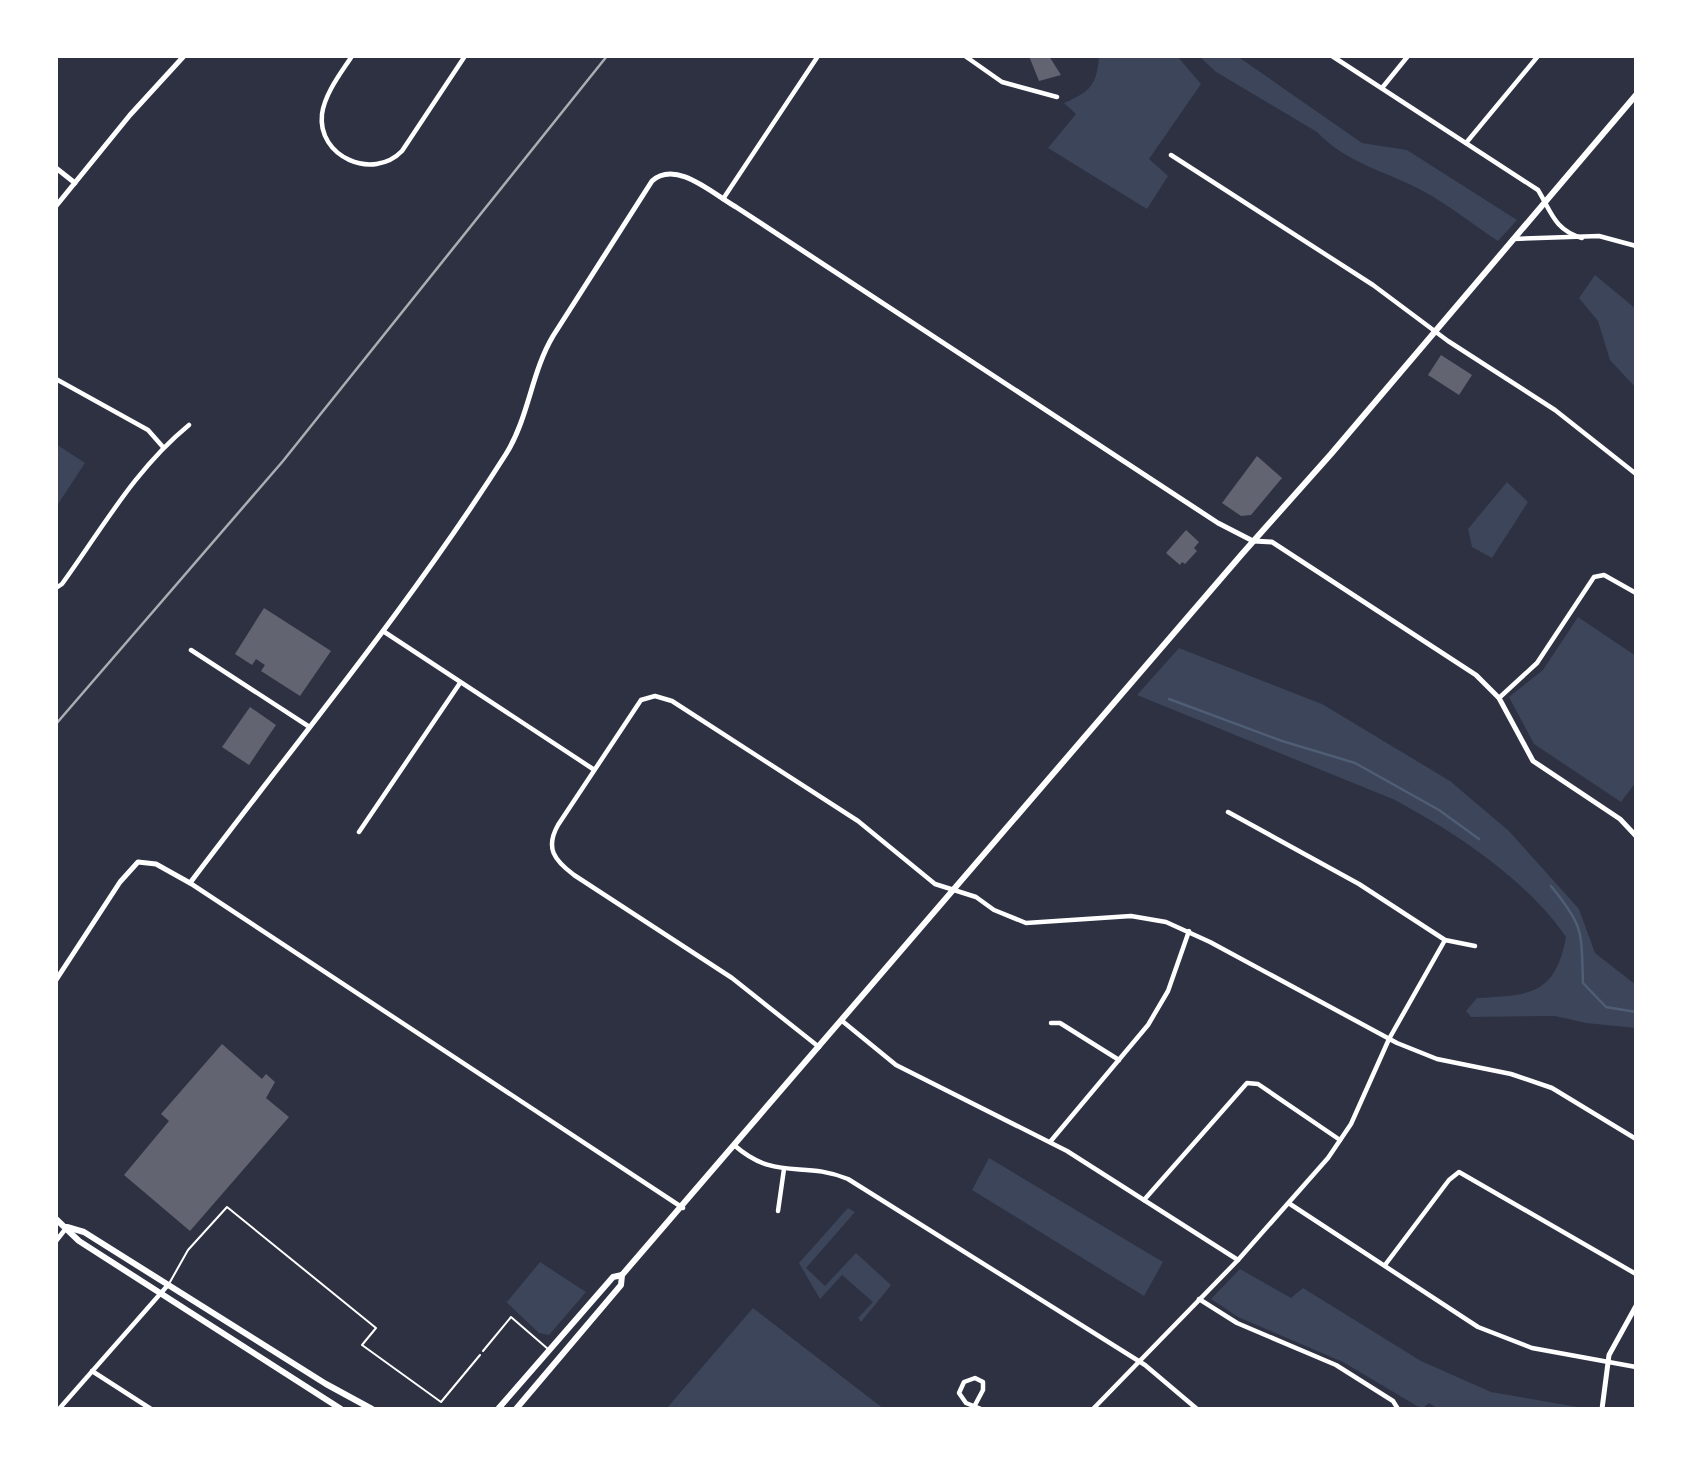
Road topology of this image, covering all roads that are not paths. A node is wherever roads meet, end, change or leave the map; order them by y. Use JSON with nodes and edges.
{"nodes":[{"id":1,"x":184,"y":56,"type":"edge"},
{"id":2,"x":352,"y":56,"type":"edge"},
{"id":3,"x":465,"y":56,"type":"edge"},
{"id":4,"x":818,"y":56,"type":"edge"},
{"id":5,"x":965,"y":56,"type":"edge"},
{"id":6,"x":1332,"y":56,"type":"edge"},
{"id":7,"x":1408,"y":56,"type":"edge"},
{"id":8,"x":1538,"y":56,"type":"edge"},
{"id":9,"x":1382,"y":88,"type":"junction"},
{"id":10,"x":1636,"y":95,"type":"edge"},
{"id":11,"x":1057,"y":97,"type":"dead end"},
{"id":12,"x":1629,"y":103,"type":"junction"},
{"id":13,"x":1636,"y":109,"type":"edge"},
{"id":14,"x":1466,"y":143,"type":"junction"},
{"id":15,"x":1171,"y":155,"type":"dead end"},
{"id":16,"x":56,"y":168,"type":"edge"},
{"id":17,"x":75,"y":183,"type":"junction"},
{"id":18,"x":723,"y":200,"type":"junction"},
{"id":19,"x":1544,"y":203,"type":"junction"},
{"id":20,"x":56,"y":206,"type":"edge"},
{"id":21,"x":1582,"y":238,"type":"junction"},
{"id":22,"x":1513,"y":239,"type":"junction"},
{"id":23,"x":1636,"y":246,"type":"edge"},
{"id":24,"x":1434,"y":331,"type":"junction"},
{"id":25,"x":56,"y":379,"type":"edge"},
{"id":26,"x":189,"y":425,"type":"dead end"},
{"id":27,"x":163,"y":447,"type":"junction"},
{"id":28,"x":1636,"y":474,"type":"edge"},
{"id":29,"x":1253,"y":541,"type":"junction"},
{"id":30,"x":56,"y":588,"type":"edge"},
{"id":31,"x":1636,"y":593,"type":"edge"},
{"id":32,"x":382,"y":631,"type":"junction"},
{"id":33,"x":191,"y":650,"type":"dead end"},
{"id":34,"x":460,"y":683,"type":"junction"},
{"id":35,"x":1499,"y":698,"type":"junction"},
{"id":36,"x":308,"y":726,"type":"junction"},
{"id":37,"x":593,"y":769,"type":"junction"},
{"id":38,"x":1228,"y":812,"type":"dead end"},
{"id":39,"x":359,"y":832,"type":"dead end"},
{"id":40,"x":1636,"y":836,"type":"edge"},
{"id":41,"x":190,"y":883,"type":"junction"},
{"id":42,"x":953,"y":889,"type":"junction"},
{"id":43,"x":1189,"y":931,"type":"junction"},
{"id":44,"x":1445,"y":940,"type":"junction"},
{"id":45,"x":1475,"y":946,"type":"dead end"},
{"id":46,"x":56,"y":980,"type":"edge"},
{"id":47,"x":841,"y":1020,"type":"junction"},
{"id":48,"x":1051,"y":1023,"type":"dead end"},
{"id":49,"x":1389,"y":1039,"type":"junction"},
{"id":50,"x":819,"y":1046,"type":"junction"},
{"id":51,"x":1119,"y":1060,"type":"junction"},
{"id":52,"x":1636,"y":1139,"type":"edge"},
{"id":53,"x":1340,"y":1140,"type":"junction"},
{"id":54,"x":1050,"y":1142,"type":"junction"},
{"id":55,"x":734,"y":1145,"type":"junction"},
{"id":56,"x":783,"y":1169,"type":"junction"},
{"id":57,"x":1144,"y":1200,"type":"junction"},
{"id":58,"x":1290,"y":1205,"type":"junction"},
{"id":59,"x":683,"y":1208,"type":"junction"},
{"id":60,"x":778,"y":1211,"type":"dead end"},
{"id":61,"x":56,"y":1219,"type":"edge"},
{"id":62,"x":67,"y":1227,"type":"junction"},
{"id":63,"x":56,"y":1241,"type":"edge"},
{"id":64,"x":1238,"y":1260,"type":"junction"},
{"id":65,"x":1385,"y":1265,"type":"junction"},
{"id":66,"x":1636,"y":1274,"type":"edge"},
{"id":67,"x":622,"y":1275,"type":"junction"},
{"id":68,"x":168,"y":1285,"type":"junction"},
{"id":69,"x":161,"y":1293,"type":"junction"},
{"id":70,"x":1199,"y":1299,"type":"junction"},
{"id":71,"x":1636,"y":1306,"type":"edge"},
{"id":72,"x":549,"y":1350,"type":"junction"},
{"id":73,"x":483,"y":1351,"type":"dead end"},
{"id":74,"x":480,"y":1355,"type":"dead end"},
{"id":75,"x":560,"y":1358,"type":"junction"},
{"id":76,"x":1138,"y":1361,"type":"junction"},
{"id":77,"x":1607,"y":1364,"type":"junction"},
{"id":78,"x":1636,"y":1367,"type":"edge"},
{"id":79,"x":92,"y":1371,"type":"junction"},
{"id":80,"x":327,"y":1384,"type":"junction"},
{"id":81,"x":323,"y":1398,"type":"junction"},
{"id":82,"x":975,"y":1405,"type":"junction"},
{"id":83,"x":59,"y":1409,"type":"edge"},
{"id":84,"x":151,"y":1409,"type":"edge"},
{"id":85,"x":341,"y":1409,"type":"edge"},
{"id":86,"x":372,"y":1409,"type":"edge"},
{"id":87,"x":498,"y":1409,"type":"edge"},
{"id":88,"x":516,"y":1409,"type":"edge"},
{"id":89,"x":981,"y":1409,"type":"edge"},
{"id":90,"x":1093,"y":1409,"type":"edge"},
{"id":91,"x":1198,"y":1409,"type":"edge"},
{"id":92,"x":1398,"y":1409,"type":"edge"},
{"id":93,"x":1602,"y":1409,"type":"edge"}],
"edges":[{"from":1,"to":17,"type":"street"},
{"from":2,"to":3,"type":"street"},
{"from":4,"to":18,"type":"street"},
{"from":5,"to":11,"type":"street"},
{"from":6,"to":9,"type":"street"},
{"from":7,"to":9,"type":"street"},
{"from":8,"to":14,"type":"street"},
{"from":9,"to":14,"type":"street"},
{"from":10,"to":12,"type":"main road"},
{"from":12,"to":13,"type":"street"},
{"from":12,"to":19,"type":"main road"},
{"from":14,"to":19,"type":"street"},
{"from":15,"to":24,"type":"street"},
{"from":16,"to":17,"type":"street"},
{"from":17,"to":20,"type":"street"},
{"from":18,"to":29,"type":"street"},
{"from":18,"to":32,"type":"street"},
{"from":19,"to":21,"type":"street"},
{"from":19,"to":22,"type":"main road"},
{"from":21,"to":22,"type":"street"},
{"from":21,"to":23,"type":"street"},
{"from":22,"to":24,"type":"main road"},
{"from":24,"to":28,"type":"street"},
{"from":24,"to":29,"type":"main road"},
{"from":25,"to":27,"type":"street"},
{"from":26,"to":27,"type":"street"},
{"from":27,"to":30,"type":"street"},
{"from":29,"to":35,"type":"street"},
{"from":29,"to":42,"type":"main road"},
{"from":31,"to":35,"type":"street"},
{"from":32,"to":34,"type":"street"},
{"from":32,"to":36,"type":"street"},
{"from":33,"to":36,"type":"street"},
{"from":34,"to":37,"type":"street"},
{"from":34,"to":39,"type":"street"},
{"from":35,"to":40,"type":"street"},
{"from":36,"to":41,"type":"street"},
{"from":37,"to":42,"type":"street"},
{"from":37,"to":50,"type":"street"},
{"from":38,"to":44,"type":"street"},
{"from":41,"to":46,"type":"street"},
{"from":41,"to":59,"type":"street"},
{"from":42,"to":43,"type":"street"},
{"from":42,"to":47,"type":"main road"},
{"from":43,"to":49,"type":"street"},
{"from":43,"to":51,"type":"street"},
{"from":44,"to":45,"type":"street"},
{"from":44,"to":49,"type":"street"},
{"from":47,"to":50,"type":"main road"},
{"from":47,"to":54,"type":"street"},
{"from":48,"to":51,"type":"street"},
{"from":49,"to":52,"type":"street"},
{"from":49,"to":53,"type":"street"},
{"from":50,"to":55,"type":"main road"},
{"from":51,"to":54,"type":"street"},
{"from":53,"to":57,"type":"street"},
{"from":53,"to":58,"type":"street"},
{"from":54,"to":57,"type":"street"},
{"from":55,"to":56,"type":"street"},
{"from":55,"to":59,"type":"main road"},
{"from":56,"to":60,"type":"street"},
{"from":56,"to":76,"type":"street"},
{"from":57,"to":64,"type":"street"},
{"from":58,"to":64,"type":"street"},
{"from":58,"to":65,"type":"street"},
{"from":59,"to":67,"type":"main road"},
{"from":61,"to":62,"type":"main road"},
{"from":62,"to":63,"type":"street"},
{"from":62,"to":68,"type":"main road"},
{"from":62,"to":69,"type":"main road"},
{"from":64,"to":70,"type":"street"},
{"from":65,"to":66,"type":"street"},
{"from":65,"to":77,"type":"street"},
{"from":67,"to":72,"type":"main road"},
{"from":67,"to":75,"type":"main road"},
{"from":68,"to":69,"type":"street"},
{"from":68,"to":74,"type":"lane"},
{"from":68,"to":80,"type":"main road"},
{"from":69,"to":79,"type":"street"},
{"from":69,"to":81,"type":"main road"},
{"from":70,"to":76,"type":"street"},
{"from":70,"to":92,"type":"street"},
{"from":71,"to":77,"type":"street"},
{"from":72,"to":73,"type":"lane"},
{"from":72,"to":75,"type":"main road"},
{"from":72,"to":87,"type":"main road"},
{"from":75,"to":88,"type":"main road"},
{"from":76,"to":90,"type":"street"},
{"from":76,"to":91,"type":"street"},
{"from":77,"to":78,"type":"street"},
{"from":77,"to":93,"type":"street"},
{"from":79,"to":83,"type":"street"},
{"from":79,"to":84,"type":"street"},
{"from":80,"to":81,"type":"main road"},
{"from":80,"to":86,"type":"main road"},
{"from":81,"to":85,"type":"main road"},
{"from":82,"to":82,"type":"street"},
{"from":82,"to":89,"type":"street"}]}
